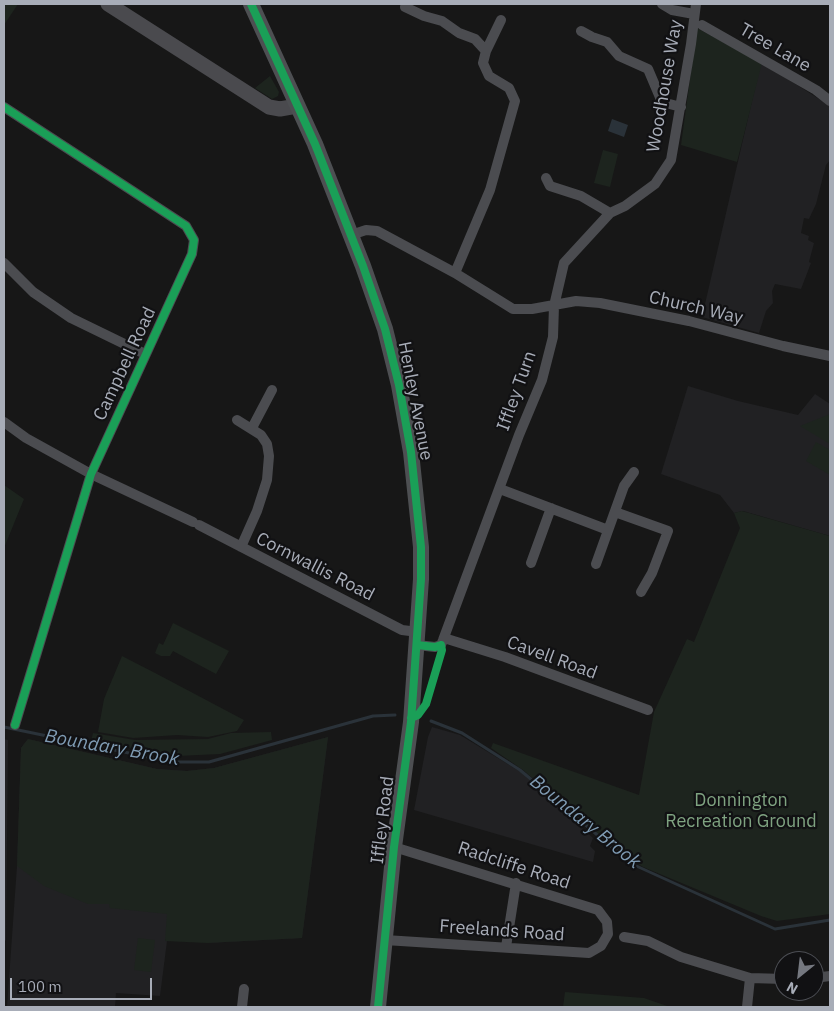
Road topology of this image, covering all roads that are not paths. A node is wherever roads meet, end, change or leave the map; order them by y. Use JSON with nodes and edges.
{"nodes":[{"id":1,"x":108,"y":4,"type":"edge"},
{"id":2,"x":251,"y":4,"type":"edge"},
{"id":3,"x":662,"y":4,"type":"edge"},
{"id":4,"x":406,"y":7,"type":"dead end"},
{"id":5,"x":695,"y":9,"type":"edge"},
{"id":6,"x":501,"y":20,"type":"dead end"},
{"id":7,"x":702,"y":25,"type":"dead end"},
{"id":8,"x":581,"y":30,"type":"dead end"},
{"id":9,"x":486,"y":51,"type":"junction"},
{"id":10,"x":830,"y":101,"type":"edge"},
{"id":11,"x":298,"y":106,"type":"junction"},
{"id":12,"x":4,"y":107,"type":"edge"},
{"id":13,"x":681,"y":107,"type":"junction"},
{"id":14,"x":546,"y":178,"type":"dead end"},
{"id":15,"x":610,"y":213,"type":"junction"},
{"id":16,"x":351,"y":235,"type":"junction"},
{"id":17,"x":4,"y":263,"type":"edge"},
{"id":18,"x":455,"y":273,"type":"junction"},
{"id":19,"x":554,"y":306,"type":"junction"},
{"id":20,"x":145,"y":354,"type":"junction"},
{"id":21,"x":830,"y":356,"type":"edge"},
{"id":22,"x":272,"y":390,"type":"dead end"},
{"id":23,"x":237,"y":420,"type":"dead end"},
{"id":24,"x":4,"y":422,"type":"edge"},
{"id":25,"x":252,"y":428,"type":"junction"},
{"id":26,"x":634,"y":472,"type":"dead end"},
{"id":27,"x":91,"y":474,"type":"junction"},
{"id":28,"x":500,"y":489,"type":"junction"},
{"id":29,"x":551,"y":508,"type":"junction"},
{"id":30,"x":615,"y":512,"type":"junction"},
{"id":31,"x":608,"y":530,"type":"junction"},
{"id":32,"x":241,"y":547,"type":"junction"},
{"id":33,"x":531,"y":563,"type":"dead end"},
{"id":34,"x":596,"y":564,"type":"dead end"},
{"id":35,"x":641,"y":592,"type":"dead end"},
{"id":36,"x":418,"y":638,"type":"junction"},
{"id":37,"x":444,"y":638,"type":"junction"},
{"id":38,"x":648,"y":710,"type":"dead end"},
{"id":39,"x":411,"y":718,"type":"joint"},
{"id":40,"x":15,"y":725,"type":"dead end"},
{"id":41,"x":394,"y":847,"type":"junction"},
{"id":42,"x":516,"y":883,"type":"junction"},
{"id":43,"x":608,"y":934,"type":"joint"},
{"id":44,"x":624,"y":937,"type":"dead end"},
{"id":45,"x":385,"y":940,"type":"junction"},
{"id":46,"x":506,"y":947,"type":"junction"},
{"id":47,"x":750,"y":978,"type":"junction"},
{"id":48,"x":774,"y":979,"type":"edge"},
{"id":49,"x":244,"y":989,"type":"dead end"},
{"id":50,"x":242,"y":1007,"type":"edge"},
{"id":51,"x":378,"y":1007,"type":"edge"},
{"id":52,"x":747,"y":1007,"type":"edge"}],
"edges":[{"from":1,"to":11,"type":"main road"},
{"from":2,"to":11,"type":"main road","name":"Henley Avenue"},
{"from":3,"to":5,"type":"street"},
{"from":4,"to":9,"type":"street"},
{"from":5,"to":13,"type":"street","name":"Woodhouse Way"},
{"from":6,"to":9,"type":"street"},
{"from":7,"to":10,"type":"street","name":"Tree Lane"},
{"from":8,"to":13,"type":"street"},
{"from":9,"to":18,"type":"street"},
{"from":11,"to":16,"type":"main road","name":"Henley Avenue"},
{"from":12,"to":20,"type":"street","name":"Campbell Road"},
{"from":13,"to":15,"type":"street","name":"Woodhouse Way"},
{"from":14,"to":15,"type":"street"},
{"from":15,"to":19,"type":"street","name":"Woodhouse Way"},
{"from":16,"to":18,"type":"street"},
{"from":16,"to":36,"type":"main road","name":"Henley Avenue"},
{"from":17,"to":20,"type":"street"},
{"from":18,"to":19,"type":"street"},
{"from":19,"to":21,"type":"street","name":"Church Way"},
{"from":19,"to":28,"type":"street","name":"Iffley Turn"},
{"from":20,"to":27,"type":"street","name":"Campbell Road"},
{"from":22,"to":25,"type":"street"},
{"from":23,"to":25,"type":"street"},
{"from":24,"to":27,"type":"street","name":"Cornwallis Road"},
{"from":25,"to":32,"type":"street"},
{"from":26,"to":30,"type":"street"},
{"from":27,"to":32,"type":"street","name":"Cornwallis Road"},
{"from":27,"to":40,"type":"street","name":"Campbell Road"},
{"from":28,"to":29,"type":"street"},
{"from":28,"to":37,"type":"street","name":"Iffley Turn"},
{"from":29,"to":31,"type":"street"},
{"from":29,"to":33,"type":"street"},
{"from":30,"to":31,"type":"street"},
{"from":30,"to":35,"type":"street"},
{"from":31,"to":34,"type":"street"},
{"from":32,"to":36,"type":"street","name":"Cornwallis Road"},
{"from":36,"to":37,"type":"street"},
{"from":36,"to":39,"type":"main road","name":"Henley Avenue"},
{"from":37,"to":38,"type":"street","name":"Cavell Road"},
{"from":39,"to":41,"type":"main road","name":"Iffley Road"},
{"from":41,"to":42,"type":"street","name":"Radcliffe Road"},
{"from":41,"to":45,"type":"main road","name":"Iffley Road"},
{"from":42,"to":43,"type":"street","name":"Radcliffe Road"},
{"from":42,"to":46,"type":"street"},
{"from":43,"to":46,"type":"street","name":"Freelands Road"},
{"from":44,"to":47,"type":"street"},
{"from":45,"to":46,"type":"street","name":"Freelands Road"},
{"from":45,"to":51,"type":"main road","name":"Iffley Road"},
{"from":47,"to":48,"type":"street"},
{"from":47,"to":52,"type":"street"},
{"from":49,"to":50,"type":"street"}]}
